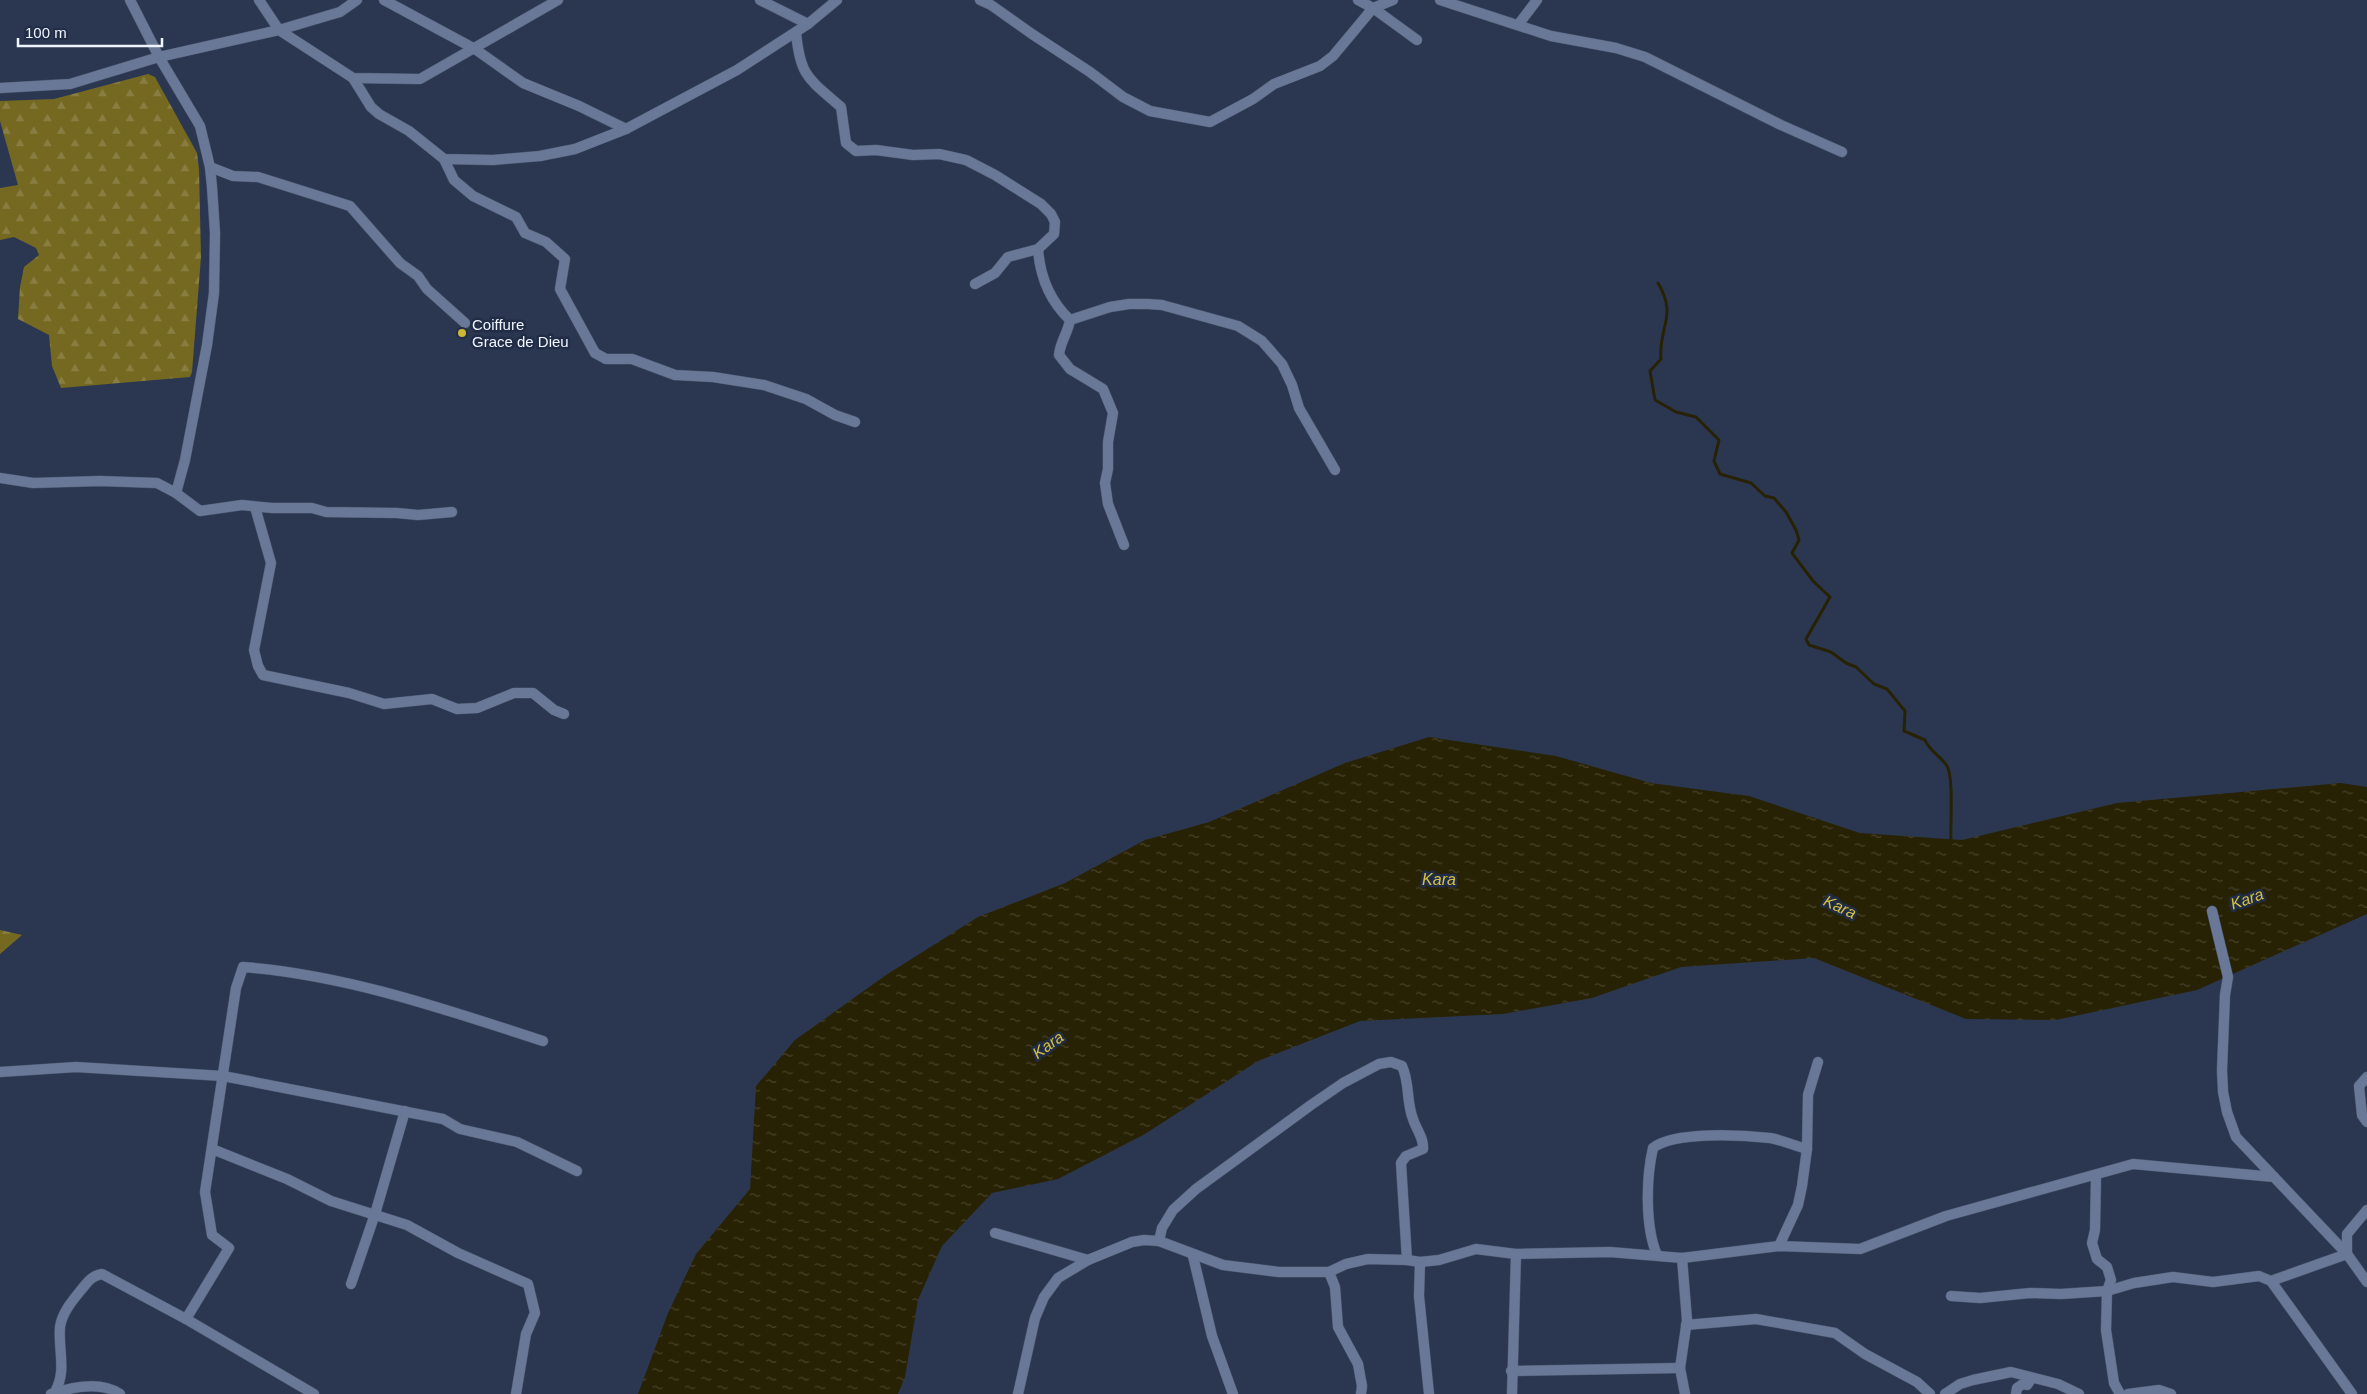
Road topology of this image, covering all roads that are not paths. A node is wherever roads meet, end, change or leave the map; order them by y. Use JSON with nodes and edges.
{"nodes":[{"id":1,"x":130,"y":0,"type":"edge"},
{"id":2,"x":260,"y":0,"type":"edge"},
{"id":3,"x":357,"y":0,"type":"edge"},
{"id":4,"x":384,"y":0,"type":"edge"},
{"id":5,"x":558,"y":0,"type":"edge"},
{"id":6,"x":760,"y":0,"type":"edge"},
{"id":7,"x":837,"y":0,"type":"edge"},
{"id":8,"x":980,"y":0,"type":"edge"},
{"id":9,"x":1358,"y":0,"type":"edge"},
{"id":10,"x":1393,"y":0,"type":"edge"},
{"id":11,"x":1440,"y":0,"type":"edge"},
{"id":12,"x":1537,"y":0,"type":"edge"},
{"id":13,"x":1373,"y":8,"type":"junction"},
{"id":14,"x":808,"y":24,"type":"junction"},
{"id":15,"x":1518,"y":25,"type":"junction"},
{"id":16,"x":279,"y":30,"type":"junction"},
{"id":17,"x":796,"y":32,"type":"junction"},
{"id":18,"x":1417,"y":40,"type":"dead end"},
{"id":19,"x":475,"y":49,"type":"junction"},
{"id":20,"x":159,"y":58,"type":"junction"},
{"id":21,"x":353,"y":78,"type":"junction"},
{"id":22,"x":0,"y":88,"type":"edge"},
{"id":23,"x":626,"y":129,"type":"junction"},
{"id":24,"x":1842,"y":152,"type":"dead end"},
{"id":25,"x":444,"y":159,"type":"junction"},
{"id":26,"x":210,"y":166,"type":"junction"},
{"id":27,"x":1038,"y":249,"type":"junction"},
{"id":28,"x":975,"y":284,"type":"dead end"},
{"id":29,"x":1070,"y":320,"type":"junction"},
{"id":30,"x":465,"y":323,"type":"dead end"},
{"id":31,"x":856,"y":422,"type":"dead end"},
{"id":32,"x":1336,"y":470,"type":"dead end"},
{"id":33,"x":0,"y":478,"type":"edge"},
{"id":34,"x":176,"y":493,"type":"junction"},
{"id":35,"x":255,"y":507,"type":"junction"},
{"id":36,"x":452,"y":512,"type":"dead end"},
{"id":37,"x":1124,"y":545,"type":"dead end"},
{"id":38,"x":564,"y":714,"type":"dead end"},
{"id":39,"x":2212,"y":911,"type":"dead end"},
{"id":40,"x":543,"y":1041,"type":"dead end"},
{"id":41,"x":1818,"y":1062,"type":"dead end"},
{"id":42,"x":0,"y":1072,"type":"edge"},
{"id":43,"x":223,"y":1076,"type":"junction"},
{"id":44,"x":2367,"y":1077,"type":"edge"},
{"id":45,"x":405,"y":1111,"type":"junction"},
{"id":46,"x":2367,"y":1122,"type":"edge"},
{"id":47,"x":212,"y":1149,"type":"junction"},
{"id":48,"x":1807,"y":1149,"type":"junction"},
{"id":49,"x":576,"y":1171,"type":"dead end"},
{"id":50,"x":2096,"y":1176,"type":"junction"},
{"id":51,"x":2274,"y":1177,"type":"junction"},
{"id":52,"x":2367,"y":1210,"type":"edge"},
{"id":53,"x":375,"y":1214,"type":"junction"},
{"id":54,"x":995,"y":1233,"type":"dead end"},
{"id":55,"x":1159,"y":1242,"type":"junction"},
{"id":56,"x":1779,"y":1246,"type":"junction"},
{"id":57,"x":1516,"y":1254,"type":"junction"},
{"id":58,"x":2347,"y":1254,"type":"junction"},
{"id":59,"x":1657,"y":1255,"type":"junction"},
{"id":60,"x":1193,"y":1256,"type":"junction"},
{"id":61,"x":1682,"y":1258,"type":"junction"},
{"id":62,"x":1088,"y":1260,"type":"junction"},
{"id":63,"x":1407,"y":1260,"type":"junction"},
{"id":64,"x":1420,"y":1262,"type":"junction"},
{"id":65,"x":1329,"y":1272,"type":"junction"},
{"id":66,"x":2271,"y":1281,"type":"junction"},
{"id":67,"x":2367,"y":1282,"type":"edge"},
{"id":68,"x":351,"y":1284,"type":"dead end"},
{"id":69,"x":2107,"y":1291,"type":"junction"},
{"id":70,"x":1951,"y":1296,"type":"dead end"},
{"id":71,"x":186,"y":1319,"type":"junction"},
{"id":72,"x":1686,"y":1325,"type":"junction"},
{"id":73,"x":1680,"y":1368,"type":"junction"},
{"id":74,"x":1512,"y":1371,"type":"junction"},
{"id":75,"x":2032,"y":1378,"type":"junction"},
{"id":76,"x":52,"y":1393,"type":"edge"},
{"id":77,"x":120,"y":1394,"type":"edge"},
{"id":78,"x":314,"y":1394,"type":"edge"},
{"id":79,"x":516,"y":1394,"type":"edge"},
{"id":80,"x":1018,"y":1394,"type":"edge"},
{"id":81,"x":1233,"y":1394,"type":"edge"},
{"id":82,"x":1361,"y":1394,"type":"edge"},
{"id":83,"x":1429,"y":1394,"type":"edge"},
{"id":84,"x":1512,"y":1394,"type":"edge"},
{"id":85,"x":1684,"y":1394,"type":"edge"},
{"id":86,"x":1930,"y":1394,"type":"edge"},
{"id":87,"x":1946,"y":1394,"type":"edge"},
{"id":88,"x":2016,"y":1394,"type":"edge"},
{"id":89,"x":2079,"y":1394,"type":"edge"},
{"id":90,"x":2120,"y":1394,"type":"edge"},
{"id":91,"x":2128,"y":1394,"type":"edge"},
{"id":92,"x":2170,"y":1394,"type":"edge"},
{"id":93,"x":2352,"y":1394,"type":"edge"}],
"edges":[{"from":1,"to":20,"type":"street"},
{"from":2,"to":16,"type":"street"},
{"from":3,"to":16,"type":"street"},
{"from":4,"to":19,"type":"street"},
{"from":5,"to":19,"type":"street"},
{"from":6,"to":14,"type":"street"},
{"from":7,"to":14,"type":"street"},
{"from":8,"to":13,"type":"street"},
{"from":9,"to":13,"type":"street"},
{"from":10,"to":13,"type":"street"},
{"from":11,"to":15,"type":"street"},
{"from":12,"to":15,"type":"street"},
{"from":13,"to":18,"type":"street"},
{"from":14,"to":17,"type":"street"},
{"from":15,"to":24,"type":"street"},
{"from":16,"to":20,"type":"street"},
{"from":16,"to":21,"type":"street"},
{"from":17,"to":23,"type":"street"},
{"from":17,"to":27,"type":"street"},
{"from":19,"to":21,"type":"street"},
{"from":19,"to":23,"type":"street"},
{"from":20,"to":22,"type":"street"},
{"from":20,"to":26,"type":"street"},
{"from":21,"to":25,"type":"street"},
{"from":23,"to":25,"type":"street"},
{"from":25,"to":31,"type":"street"},
{"from":26,"to":30,"type":"street"},
{"from":26,"to":34,"type":"street"},
{"from":27,"to":28,"type":"street"},
{"from":27,"to":29,"type":"street"},
{"from":29,"to":32,"type":"street"},
{"from":29,"to":37,"type":"street"},
{"from":33,"to":34,"type":"street"},
{"from":34,"to":35,"type":"street"},
{"from":35,"to":36,"type":"street"},
{"from":35,"to":38,"type":"street"},
{"from":39,"to":51,"type":"street"},
{"from":40,"to":43,"type":"street"},
{"from":41,"to":48,"type":"street"},
{"from":42,"to":43,"type":"street"},
{"from":43,"to":45,"type":"street"},
{"from":43,"to":47,"type":"street"},
{"from":44,"to":46,"type":"street"},
{"from":45,"to":49,"type":"street"},
{"from":45,"to":53,"type":"street"},
{"from":47,"to":53,"type":"street"},
{"from":47,"to":71,"type":"street"},
{"from":48,"to":56,"type":"street"},
{"from":48,"to":59,"type":"street"},
{"from":50,"to":51,"type":"street"},
{"from":50,"to":56,"type":"street"},
{"from":50,"to":69,"type":"street"},
{"from":51,"to":58,"type":"street"},
{"from":52,"to":58,"type":"street"},
{"from":53,"to":68,"type":"street"},
{"from":53,"to":79,"type":"street"},
{"from":54,"to":62,"type":"street"},
{"from":55,"to":60,"type":"street"},
{"from":55,"to":62,"type":"street"},
{"from":55,"to":63,"type":"street"},
{"from":56,"to":61,"type":"street"},
{"from":57,"to":59,"type":"street"},
{"from":57,"to":64,"type":"street"},
{"from":57,"to":74,"type":"street"},
{"from":58,"to":66,"type":"street"},
{"from":58,"to":67,"type":"street"},
{"from":59,"to":61,"type":"street"},
{"from":60,"to":65,"type":"street"},
{"from":60,"to":81,"type":"street"},
{"from":61,"to":72,"type":"street"},
{"from":62,"to":80,"type":"street"},
{"from":63,"to":64,"type":"street"},
{"from":63,"to":65,"type":"street"},
{"from":64,"to":83,"type":"street"},
{"from":65,"to":82,"type":"street"},
{"from":66,"to":69,"type":"street"},
{"from":66,"to":93,"type":"street"},
{"from":69,"to":70,"type":"street"},
{"from":69,"to":90,"type":"street"},
{"from":71,"to":76,"type":"street"},
{"from":71,"to":78,"type":"street"},
{"from":72,"to":73,"type":"street"},
{"from":72,"to":86,"type":"street"},
{"from":73,"to":74,"type":"street"},
{"from":73,"to":85,"type":"street"},
{"from":74,"to":84,"type":"street"},
{"from":75,"to":87,"type":"street"},
{"from":75,"to":88,"type":"street"},
{"from":75,"to":89,"type":"street"},
{"from":76,"to":77,"type":"street"},
{"from":91,"to":92,"type":"street"}]}
